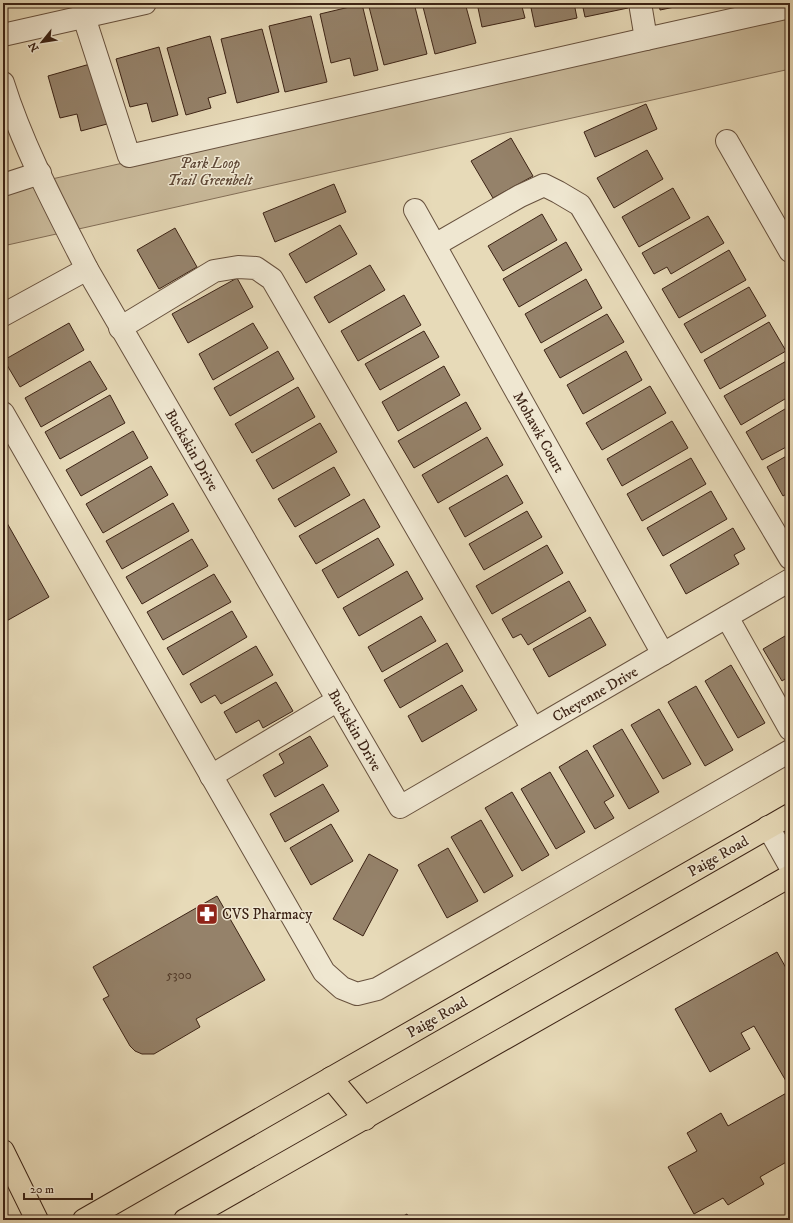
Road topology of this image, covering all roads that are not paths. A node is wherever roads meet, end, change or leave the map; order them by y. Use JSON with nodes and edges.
{"nodes":[{"id":1,"x":640,"y":3,"type":"edge"},
{"id":2,"x":138,"y":4,"type":"edge"},
{"id":3,"x":790,"y":7,"type":"edge"},
{"id":4,"x":84,"y":17,"type":"junction"},
{"id":5,"x":3,"y":35,"type":"edge"},
{"id":6,"x":646,"y":39,"type":"junction"},
{"id":7,"x":3,"y":83,"type":"edge"},
{"id":8,"x":727,"y":140,"type":"dead end"},
{"id":9,"x":40,"y":172,"type":"junction"},
{"id":10,"x":3,"y":185,"type":"edge"},
{"id":11,"x":415,"y":210,"type":"dead end"},
{"id":12,"x":435,"y":245,"type":"junction"},
{"id":13,"x":790,"y":251,"type":"edge"},
{"id":14,"x":87,"y":269,"type":"junction"},
{"id":15,"x":3,"y":315,"type":"edge"},
{"id":16,"x":120,"y":328,"type":"junction"},
{"id":17,"x":3,"y":413,"type":"edge"},
{"id":18,"x":790,"y":558,"type":"edge"},
{"id":19,"x":790,"y":580,"type":"edge"},
{"id":20,"x":727,"y":617,"type":"junction"},
{"id":21,"x":663,"y":654,"type":"junction"},
{"id":22,"x":338,"y":700,"type":"junction"},
{"id":23,"x":533,"y":729,"type":"junction"},
{"id":24,"x":790,"y":729,"type":"edge"},
{"id":25,"x":790,"y":751,"type":"edge"},
{"id":26,"x":211,"y":776,"type":"junction"},
{"id":27,"x":400,"y":807,"type":"joint"},
{"id":28,"x":790,"y":815,"type":"edge"},
{"id":29,"x":768,"y":827,"type":"junction"},
{"id":30,"x":790,"y":866,"type":"edge"},
{"id":31,"x":790,"y":876,"type":"edge"},
{"id":32,"x":331,"y":1078,"type":"junction"},
{"id":33,"x":365,"y":1119,"type":"junction"},
{"id":34,"x":3,"y":1151,"type":"edge"},
{"id":35,"x":37,"y":1220,"type":"edge"},
{"id":36,"x":84,"y":1220,"type":"edge"},
{"id":37,"x":185,"y":1220,"type":"edge"}],
"edges":[{"from":1,"to":6,"type":"street"},
{"from":2,"to":4,"type":"street"},
{"from":3,"to":6,"type":"street"},
{"from":4,"to":5,"type":"street"},
{"from":4,"to":6,"type":"street"},
{"from":7,"to":9,"type":"street","name":"Buckskin Drive"},
{"from":8,"to":13,"type":"street"},
{"from":9,"to":10,"type":"street"},
{"from":9,"to":14,"type":"street","name":"Buckskin Drive"},
{"from":11,"to":12,"type":"street","name":"Mohawk Court"},
{"from":12,"to":18,"type":"street"},
{"from":12,"to":21,"type":"street","name":"Mohawk Court"},
{"from":14,"to":15,"type":"street"},
{"from":14,"to":16,"type":"street","name":"Buckskin Drive"},
{"from":16,"to":22,"type":"street","name":"Buckskin Drive"},
{"from":16,"to":23,"type":"street"},
{"from":17,"to":26,"type":"street"},
{"from":19,"to":20,"type":"street","name":"Cheyenne Drive"},
{"from":20,"to":21,"type":"street","name":"Cheyenne Drive"},
{"from":20,"to":24,"type":"street"},
{"from":21,"to":23,"type":"street","name":"Cheyenne Drive"},
{"from":22,"to":26,"type":"street"},
{"from":22,"to":27,"type":"street","name":"Buckskin Drive"},
{"from":23,"to":27,"type":"street","name":"Cheyenne Drive"},
{"from":25,"to":26,"type":"street"},
{"from":28,"to":29,"type":"main road","name":"Paige Road"},
{"from":29,"to":30,"type":"street"},
{"from":29,"to":32,"type":"main road","name":"Paige Road"},
{"from":31,"to":33,"type":"main road"},
{"from":32,"to":33,"type":"main road"},
{"from":32,"to":36,"type":"main road","name":"Paige Road"},
{"from":33,"to":37,"type":"main road"},
{"from":34,"to":35,"type":"main road"}]}
